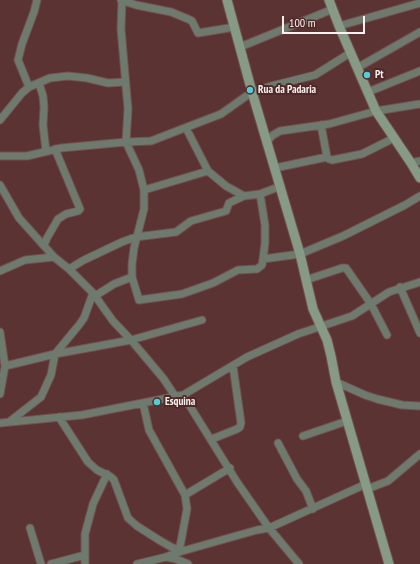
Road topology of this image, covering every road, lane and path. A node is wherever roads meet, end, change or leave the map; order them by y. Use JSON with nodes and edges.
{"nodes":[{"id":1,"x":37,"y":0,"type":"edge"},
{"id":2,"x":122,"y":0,"type":"edge"},
{"id":3,"x":227,"y":0,"type":"edge"},
{"id":4,"x":329,"y":0,"type":"edge"},
{"id":5,"x":420,"y":4,"type":"edge"},
{"id":6,"x":333,"y":9,"type":"junction"},
{"id":7,"x":339,"y":26,"type":"junction"},
{"id":8,"x":235,"y":27,"type":"junction"},
{"id":9,"x":420,"y":32,"type":"edge"},
{"id":10,"x":240,"y":47,"type":"junction"},
{"id":11,"x":350,"y":53,"type":"junction"},
{"id":12,"x":357,"y":68,"type":"junction"},
{"id":13,"x":420,"y":71,"type":"edge"},
{"id":14,"x":125,"y":82,"type":"junction"},
{"id":15,"x":39,"y":83,"type":"junction"},
{"id":16,"x":29,"y":87,"type":"junction"},
{"id":17,"x":252,"y":92,"type":"junction"},
{"id":18,"x":368,"y":92,"type":"junction"},
{"id":19,"x":420,"y":104,"type":"edge"},
{"id":20,"x":376,"y":111,"type":"junction"},
{"id":21,"x":0,"y":120,"type":"edge"},
{"id":22,"x":320,"y":125,"type":"junction"},
{"id":23,"x":186,"y":128,"type":"junction"},
{"id":24,"x":394,"y":138,"type":"junction"},
{"id":25,"x":267,"y":141,"type":"junction"},
{"id":26,"x":126,"y":142,"type":"junction"},
{"id":27,"x":55,"y":149,"type":"junction"},
{"id":28,"x":46,"y":151,"type":"junction"},
{"id":29,"x":0,"y":156,"type":"edge"},
{"id":30,"x":327,"y":156,"type":"junction"},
{"id":31,"x":416,"y":162,"type":"edge"},
{"id":32,"x":275,"y":168,"type":"junction"},
{"id":33,"x":208,"y":171,"type":"junction"},
{"id":34,"x":420,"y":178,"type":"edge"},
{"id":35,"x":0,"y":185,"type":"edge"},
{"id":36,"x":281,"y":186,"type":"junction"},
{"id":37,"x":144,"y":190,"type":"junction"},
{"id":38,"x":260,"y":194,"type":"junction"},
{"id":39,"x":244,"y":196,"type":"junction"},
{"id":40,"x":420,"y":196,"type":"edge"},
{"id":41,"x":136,"y":237,"type":"junction"},
{"id":42,"x":44,"y":245,"type":"junction"},
{"id":43,"x":300,"y":254,"type":"junction"},
{"id":44,"x":54,"y":257,"type":"junction"},
{"id":45,"x":264,"y":258,"type":"junction"},
{"id":46,"x":69,"y":269,"type":"junction"},
{"id":47,"x":0,"y":271,"type":"edge"},
{"id":48,"x":132,"y":277,"type":"junction"},
{"id":49,"x":306,"y":280,"type":"junction"},
{"id":50,"x":420,"y":282,"type":"edge"},
{"id":51,"x":400,"y":287,"type":"junction"},
{"id":52,"x":94,"y":295,"type":"junction"},
{"id":53,"x":371,"y":304,"type":"junction"},
{"id":54,"x":202,"y":320,"type":"dead end"},
{"id":55,"x":320,"y":326,"type":"junction"},
{"id":56,"x":0,"y":332,"type":"edge"},
{"id":57,"x":420,"y":332,"type":"edge"},
{"id":58,"x":387,"y":335,"type":"dead end"},
{"id":59,"x":131,"y":340,"type":"junction"},
{"id":60,"x":55,"y":354,"type":"junction"},
{"id":61,"x":5,"y":366,"type":"junction"},
{"id":62,"x":233,"y":366,"type":"junction"},
{"id":63,"x":336,"y":382,"type":"junction"},
{"id":64,"x":0,"y":394,"type":"edge"},
{"id":65,"x":183,"y":395,"type":"junction"},
{"id":66,"x":175,"y":396,"type":"junction"},
{"id":67,"x":143,"y":403,"type":"junction"},
{"id":68,"x":420,"y":406,"type":"edge"},
{"id":69,"x":59,"y":417,"type":"junction"},
{"id":70,"x":347,"y":421,"type":"junction"},
{"id":71,"x":9,"y":422,"type":"junction"},
{"id":72,"x":0,"y":423,"type":"edge"},
{"id":73,"x":303,"y":436,"type":"dead end"},
{"id":74,"x":212,"y":439,"type":"junction"},
{"id":75,"x":278,"y":443,"type":"dead end"},
{"id":76,"x":420,"y":454,"type":"edge"},
{"id":77,"x":230,"y":468,"type":"junction"},
{"id":78,"x":106,"y":474,"type":"junction"},
{"id":79,"x":366,"y":487,"type":"junction"},
{"id":80,"x":185,"y":495,"type":"junction"},
{"id":81,"x":313,"y":509,"type":"junction"},
{"id":82,"x":30,"y":528,"type":"dead end"},
{"id":83,"x":269,"y":528,"type":"junction"},
{"id":84,"x":179,"y":550,"type":"junction"},
{"id":85,"x":84,"y":555,"type":"junction"},
{"id":86,"x":166,"y":557,"type":"junction"},
{"id":87,"x":41,"y":564,"type":"edge"},
{"id":88,"x":51,"y":564,"type":"edge"},
{"id":89,"x":84,"y":564,"type":"edge"},
{"id":90,"x":136,"y":564,"type":"edge"},
{"id":91,"x":188,"y":564,"type":"edge"},
{"id":92,"x":299,"y":564,"type":"edge"},
{"id":93,"x":389,"y":564,"type":"edge"}],
"edges":[{"from":1,"to":16,"type":"street"},
{"from":2,"to":8,"type":"street"},
{"from":2,"to":14,"type":"street"},
{"from":3,"to":8,"type":"street"},
{"from":4,"to":6,"type":"street"},
{"from":5,"to":7,"type":"street"},
{"from":6,"to":7,"type":"street"},
{"from":6,"to":10,"type":"street"},
{"from":7,"to":11,"type":"street"},
{"from":8,"to":10,"type":"street"},
{"from":9,"to":12,"type":"street"},
{"from":10,"to":17,"type":"street"},
{"from":11,"to":12,"type":"street"},
{"from":11,"to":17,"type":"street"},
{"from":12,"to":18,"type":"street"},
{"from":13,"to":18,"type":"street"},
{"from":14,"to":15,"type":"street"},
{"from":14,"to":26,"type":"street"},
{"from":15,"to":16,"type":"street"},
{"from":15,"to":28,"type":"street"},
{"from":16,"to":21,"type":"street"},
{"from":17,"to":23,"type":"street"},
{"from":17,"to":25,"type":"street"},
{"from":18,"to":20,"type":"street"},
{"from":19,"to":20,"type":"street"},
{"from":20,"to":22,"type":"street"},
{"from":20,"to":24,"type":"street"},
{"from":22,"to":25,"type":"street"},
{"from":22,"to":30,"type":"street"},
{"from":23,"to":26,"type":"street"},
{"from":23,"to":33,"type":"street"},
{"from":24,"to":30,"type":"street"},
{"from":24,"to":31,"type":"street"},
{"from":25,"to":32,"type":"street"},
{"from":26,"to":27,"type":"street"},
{"from":26,"to":37,"type":"street"},
{"from":27,"to":28,"type":"street"},
{"from":27,"to":42,"type":"street"},
{"from":28,"to":29,"type":"street"},
{"from":30,"to":32,"type":"street"},
{"from":31,"to":34,"type":"street"},
{"from":32,"to":36,"type":"street"},
{"from":33,"to":37,"type":"street"},
{"from":33,"to":39,"type":"street"},
{"from":35,"to":42,"type":"street"},
{"from":36,"to":38,"type":"street"},
{"from":36,"to":43,"type":"street"},
{"from":37,"to":41,"type":"street"},
{"from":38,"to":39,"type":"street"},
{"from":38,"to":45,"type":"street"},
{"from":39,"to":41,"type":"street"},
{"from":40,"to":43,"type":"street"},
{"from":41,"to":46,"type":"street"},
{"from":41,"to":48,"type":"street"},
{"from":42,"to":44,"type":"street"},
{"from":43,"to":45,"type":"street"},
{"from":43,"to":49,"type":"street"},
{"from":44,"to":46,"type":"street"},
{"from":44,"to":47,"type":"street"},
{"from":45,"to":48,"type":"street"},
{"from":46,"to":52,"type":"street"},
{"from":48,"to":52,"type":"street"},
{"from":49,"to":53,"type":"street"},
{"from":49,"to":55,"type":"street"},
{"from":50,"to":51,"type":"street"},
{"from":51,"to":53,"type":"street"},
{"from":51,"to":57,"type":"street"},
{"from":52,"to":59,"type":"street"},
{"from":52,"to":60,"type":"street"},
{"from":53,"to":55,"type":"street"},
{"from":53,"to":58,"type":"street"},
{"from":54,"to":59,"type":"street"},
{"from":55,"to":62,"type":"street"},
{"from":55,"to":63,"type":"street"},
{"from":56,"to":61,"type":"street"},
{"from":59,"to":60,"type":"street"},
{"from":59,"to":66,"type":"street"},
{"from":60,"to":61,"type":"street"},
{"from":60,"to":71,"type":"street"},
{"from":61,"to":64,"type":"street"},
{"from":62,"to":65,"type":"street"},
{"from":62,"to":74,"type":"street"},
{"from":63,"to":68,"type":"street"},
{"from":63,"to":70,"type":"street"},
{"from":65,"to":66,"type":"street"},
{"from":65,"to":74,"type":"street"},
{"from":66,"to":67,"type":"street"},
{"from":67,"to":69,"type":"street"},
{"from":67,"to":80,"type":"street"},
{"from":69,"to":71,"type":"street"},
{"from":69,"to":78,"type":"street"},
{"from":70,"to":73,"type":"street"},
{"from":70,"to":79,"type":"street"},
{"from":71,"to":72,"type":"street"},
{"from":74,"to":77,"type":"street"},
{"from":75,"to":81,"type":"street"},
{"from":76,"to":79,"type":"street"},
{"from":77,"to":80,"type":"street"},
{"from":77,"to":83,"type":"street"},
{"from":78,"to":84,"type":"street"},
{"from":78,"to":85,"type":"street"},
{"from":79,"to":81,"type":"street"},
{"from":79,"to":93,"type":"street"},
{"from":80,"to":84,"type":"street"},
{"from":81,"to":83,"type":"street"},
{"from":82,"to":87,"type":"street"},
{"from":83,"to":84,"type":"street"},
{"from":83,"to":92,"type":"street"},
{"from":84,"to":86,"type":"street"},
{"from":85,"to":88,"type":"street"},
{"from":85,"to":89,"type":"street"},
{"from":86,"to":90,"type":"street"},
{"from":86,"to":91,"type":"street"}]}
